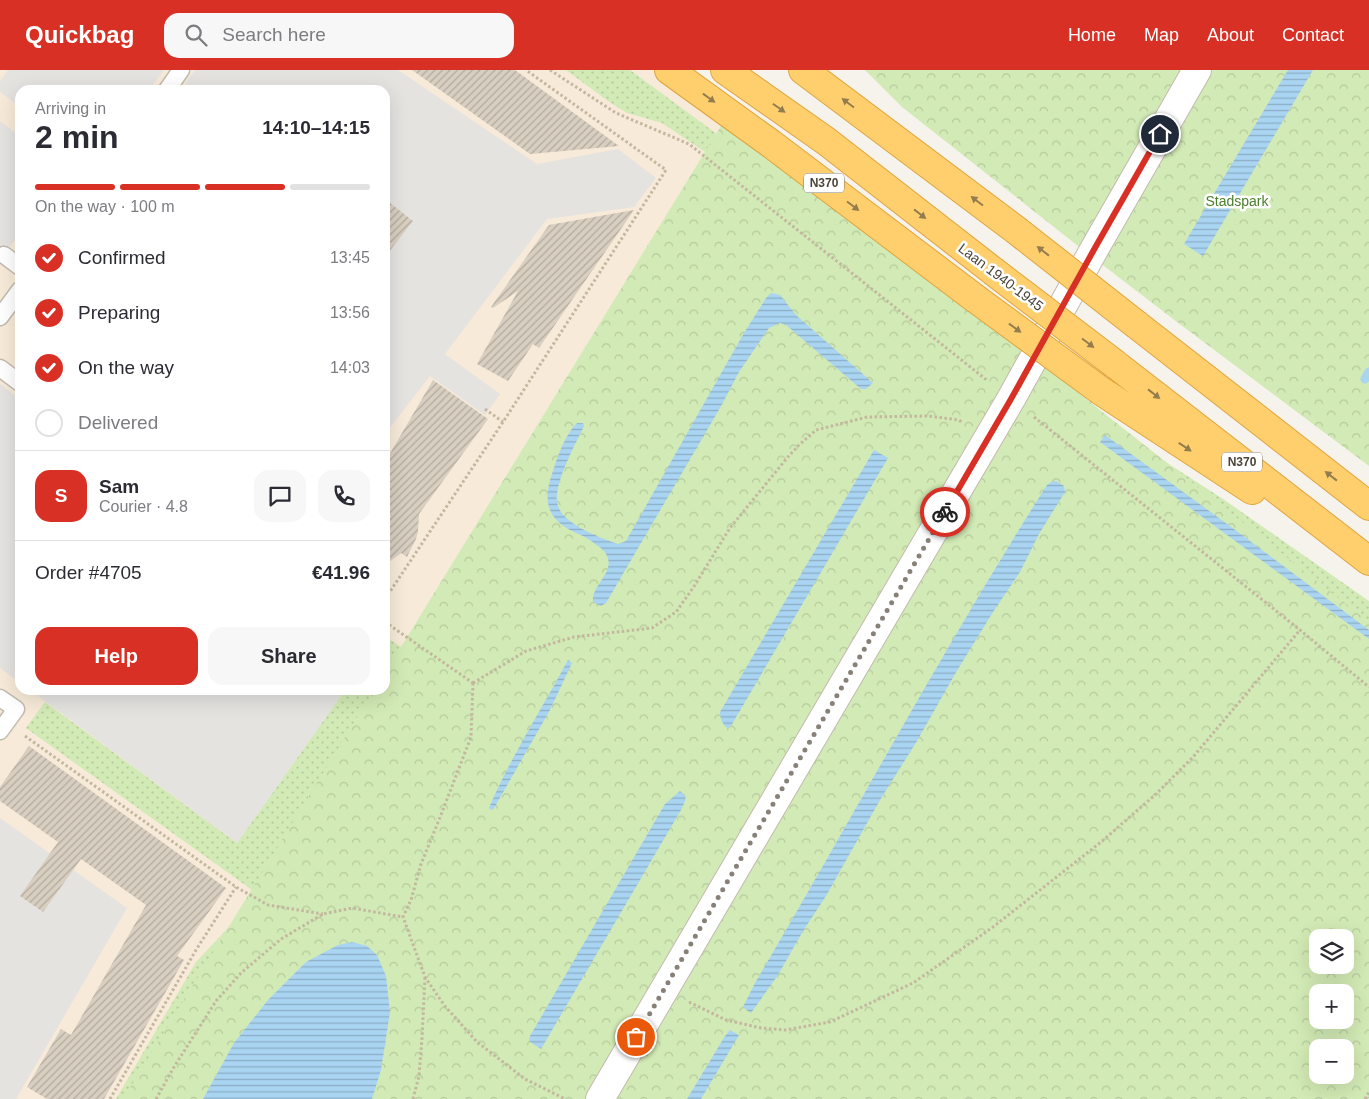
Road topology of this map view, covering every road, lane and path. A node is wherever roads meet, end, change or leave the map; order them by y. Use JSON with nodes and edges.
{"nodes":[{"id":1,"x":181,"y":70,"type":"edge"},
{"id":2,"x":526,"y":70,"type":"edge"},
{"id":3,"x":550,"y":70,"type":"edge"},
{"id":4,"x":669,"y":70,"type":"edge"},
{"id":5,"x":725,"y":70,"type":"edge"},
{"id":6,"x":804,"y":70,"type":"edge"},
{"id":7,"x":1197,"y":70,"type":"edge"},
{"id":8,"x":170,"y":85,"type":"edge"},
{"id":9,"x":4,"y":255,"type":"dead end"},
{"id":10,"x":15,"y":263,"type":"edge"},
{"id":11,"x":15,"y":297,"type":"edge"},
{"id":12,"x":0,"y":318,"type":"edge"},
{"id":13,"x":0,"y":368,"type":"edge"},
{"id":14,"x":15,"y":379,"type":"edge"},
{"id":15,"x":1011,"y":399,"type":"junction"},
{"id":16,"x":485,"y":408,"type":"dead end"},
{"id":17,"x":503,"y":422,"type":"junction"},
{"id":18,"x":989,"y":437,"type":"junction"},
{"id":19,"x":1369,"y":506,"type":"edge"},
{"id":20,"x":1369,"y":561,"type":"edge"},
{"id":21,"x":1369,"y":567,"type":"edge"},
{"id":22,"x":390,"y":592,"type":"edge"},
{"id":23,"x":390,"y":625,"type":"edge"},
{"id":24,"x":1300,"y":630,"type":"junction"},
{"id":25,"x":473,"y":683,"type":"junction"},
{"id":26,"x":1369,"y":687,"type":"edge"},
{"id":27,"x":0,"y":698,"type":"edge"},
{"id":28,"x":3,"y":727,"type":"edge"},
{"id":29,"x":236,"y":887,"type":"junction"},
{"id":30,"x":323,"y":914,"type":"junction"},
{"id":31,"x":403,"y":917,"type":"junction"},
{"id":32,"x":425,"y":977,"type":"junction"},
{"id":33,"x":664,"y":990,"type":"junction"},
{"id":34,"x":1369,"y":1092,"type":"edge"},
{"id":35,"x":110,"y":1099,"type":"edge"},
{"id":36,"x":156,"y":1099,"type":"edge"},
{"id":37,"x":413,"y":1099,"type":"edge"},
{"id":38,"x":565,"y":1099,"type":"edge"},
{"id":39,"x":600,"y":1099,"type":"edge"},
{"id":40,"x":1364,"y":1099,"type":"edge"}],
"edges":[{"from":1,"to":8,"type":"lane"},
{"from":2,"to":17,"type":"path"},
{"from":3,"to":15,"type":"path"},
{"from":4,"to":21,"type":"highway","number":"N370","one_way":true,"bridge":true},
{"from":5,"to":20,"type":"highway","name":"Laan 1940-1945","number":"N370","one_way":true,"bridge":true},
{"from":19,"to":6,"type":"highway","one_way":true,"bridge":true},
{"from":7,"to":15,"type":"street"},
{"from":9,"to":10,"type":"lane"},
{"from":11,"to":12,"type":"lane"},
{"from":13,"to":14,"type":"lane"},
{"from":15,"to":18,"type":"street"},
{"from":15,"to":24,"type":"path"},
{"from":16,"to":17,"type":"path"},
{"from":17,"to":22,"type":"path"},
{"from":18,"to":25,"type":"path"},
{"from":18,"to":33,"type":"street"},
{"from":23,"to":25,"type":"path"},
{"from":24,"to":26,"type":"path"},
{"from":24,"to":33,"type":"path"},
{"from":25,"to":31,"type":"path"},
{"from":27,"to":28,"type":"lane"},
{"from":28,"to":29,"type":"path"},
{"from":29,"to":30,"type":"path"},
{"from":29,"to":35,"type":"path"},
{"from":30,"to":31,"type":"path"},
{"from":30,"to":36,"type":"path"},
{"from":31,"to":32,"type":"path"},
{"from":32,"to":37,"type":"path"},
{"from":32,"to":38,"type":"path"},
{"from":33,"to":39,"type":"street"},
{"from":34,"to":40,"type":"path"}]}
